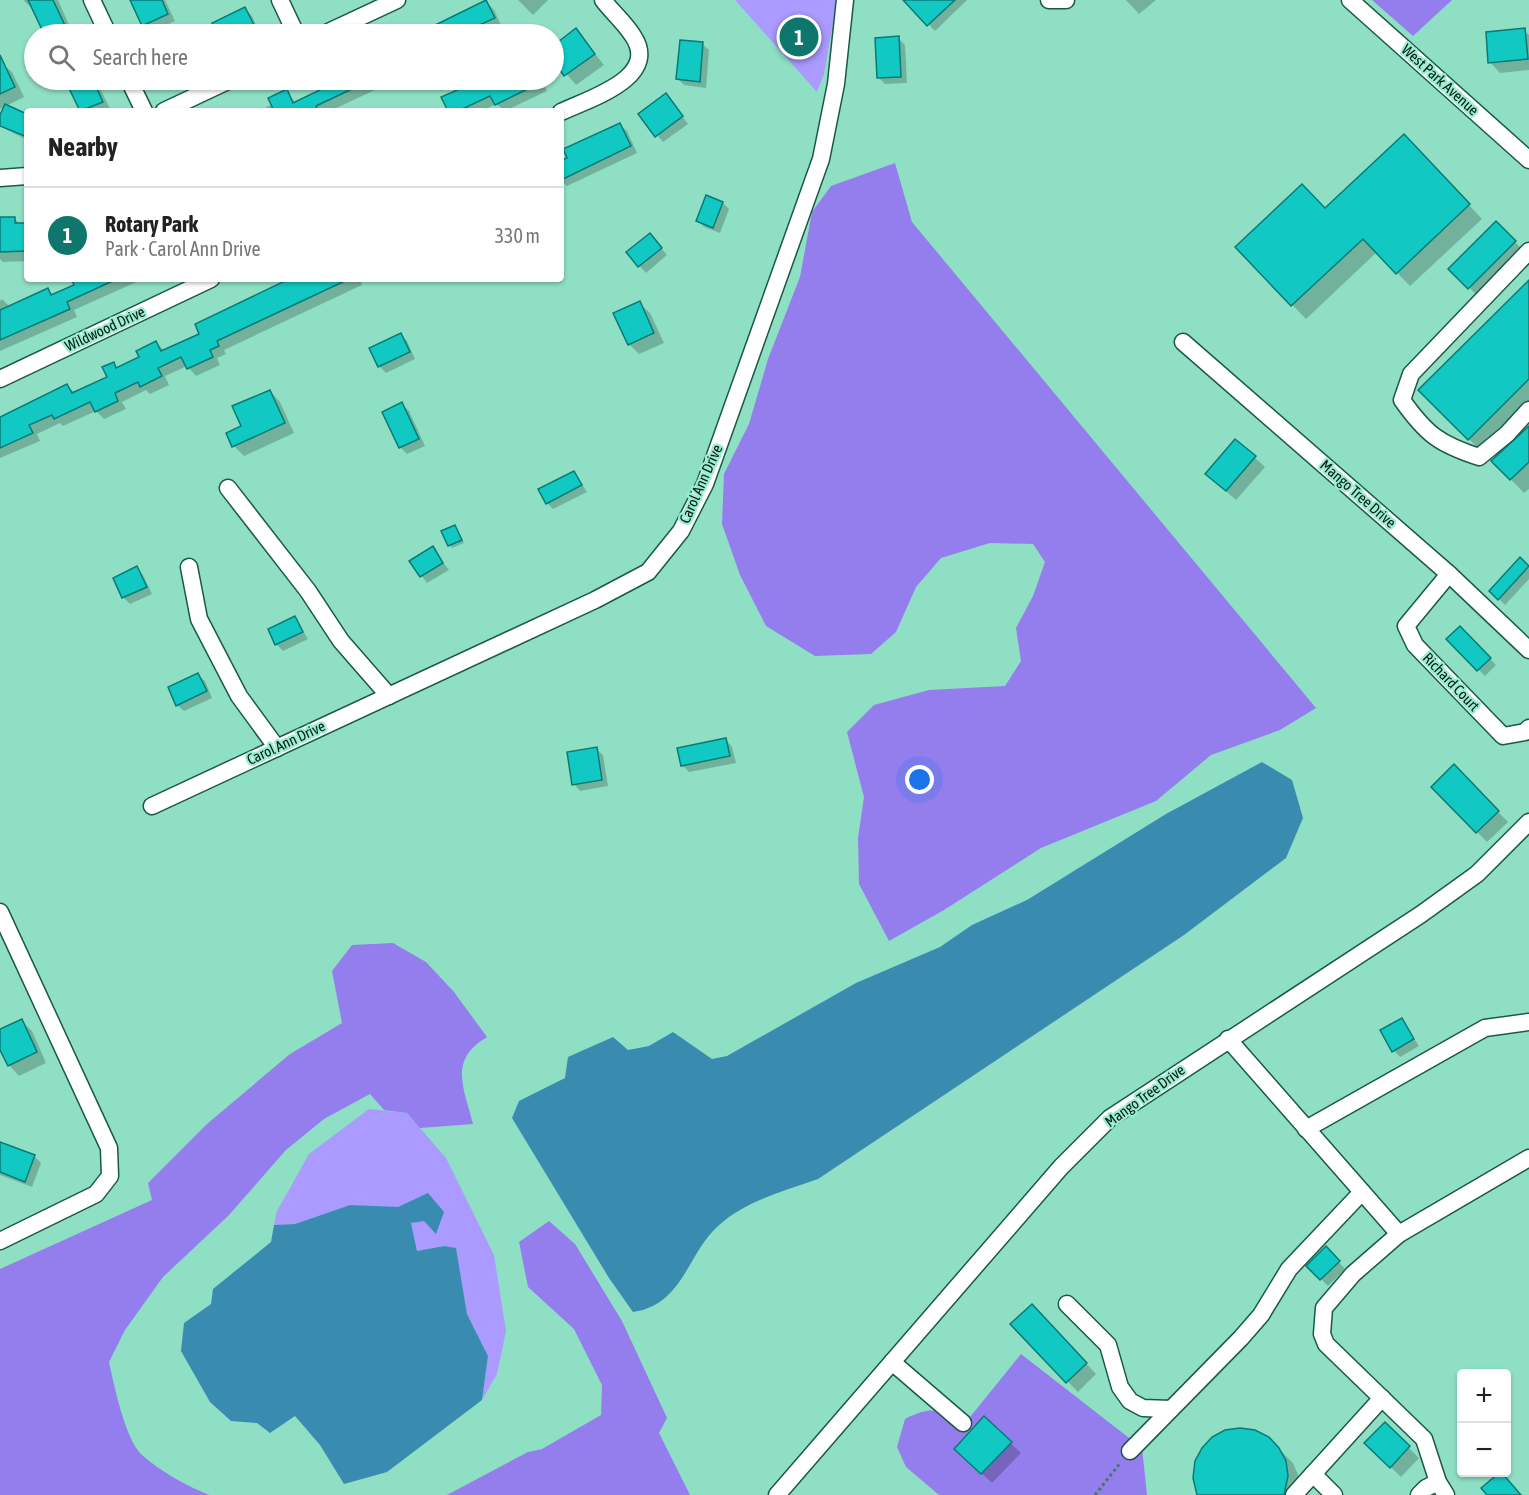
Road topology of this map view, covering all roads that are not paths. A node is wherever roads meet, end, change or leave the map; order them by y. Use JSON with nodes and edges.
{"nodes":[{"id":1,"x":92,"y":0,"type":"edge"},
{"id":2,"x":280,"y":0,"type":"edge"},
{"id":3,"x":397,"y":0,"type":"edge"},
{"id":4,"x":603,"y":0,"type":"edge"},
{"id":5,"x":845,"y":0,"type":"edge"},
{"id":6,"x":1049,"y":0,"type":"edge"},
{"id":7,"x":1066,"y":0,"type":"edge"},
{"id":8,"x":1350,"y":0,"type":"edge"},
{"id":9,"x":103,"y":24,"type":"edge"},
{"id":10,"x":291,"y":24,"type":"edge"},
{"id":11,"x":345,"y":24,"type":"edge"},
{"id":12,"x":134,"y":90,"type":"edge"},
{"id":13,"x":209,"y":90,"type":"edge"},
{"id":14,"x":143,"y":108,"type":"edge"},
{"id":15,"x":170,"y":108,"type":"edge"},
{"id":16,"x":564,"y":111,"type":"edge"},
{"id":17,"x":1529,"y":160,"type":"edge"},
{"id":18,"x":24,"y":176,"type":"edge"},
{"id":19,"x":0,"y":178,"type":"edge"},
{"id":20,"x":1529,"y":251,"type":"edge"},
{"id":21,"x":205,"y":282,"type":"edge"},
{"id":22,"x":1183,"y":342,"type":"dead end"},
{"id":23,"x":0,"y":380,"type":"edge"},
{"id":24,"x":1529,"y":410,"type":"edge"},
{"id":25,"x":228,"y":488,"type":"dead end"},
{"id":26,"x":189,"y":567,"type":"dead end"},
{"id":27,"x":1449,"y":574,"type":"junction"},
{"id":28,"x":1529,"y":650,"type":"edge"},
{"id":29,"x":389,"y":696,"type":"junction"},
{"id":30,"x":1529,"y":728,"type":"edge"},
{"id":31,"x":276,"y":748,"type":"junction"},
{"id":32,"x":152,"y":806,"type":"dead end"},
{"id":33,"x":1529,"y":822,"type":"edge"},
{"id":34,"x":0,"y":912,"type":"edge"},
{"id":35,"x":1529,"y":1022,"type":"edge"},
{"id":36,"x":1228,"y":1039,"type":"junction"},
{"id":37,"x":1306,"y":1129,"type":"junction"},
{"id":38,"x":1529,"y":1158,"type":"edge"},
{"id":39,"x":1362,"y":1192,"type":"junction"},
{"id":40,"x":1398,"y":1234,"type":"junction"},
{"id":41,"x":0,"y":1241,"type":"edge"},
{"id":42,"x":1067,"y":1304,"type":"dead end"},
{"id":43,"x":892,"y":1362,"type":"junction"},
{"id":44,"x":1382,"y":1398,"type":"junction"},
{"id":45,"x":1172,"y":1409,"type":"junction"},
{"id":46,"x":963,"y":1423,"type":"dead end"},
{"id":47,"x":1130,"y":1451,"type":"road end"},
{"id":48,"x":1313,"y":1474,"type":"junction"},
{"id":49,"x":1442,"y":1488,"type":"edge"},
{"id":50,"x":777,"y":1495,"type":"edge"},
{"id":51,"x":1294,"y":1495,"type":"edge"},
{"id":52,"x":1334,"y":1495,"type":"edge"},
{"id":53,"x":1419,"y":1495,"type":"edge"}],
"edges":[{"from":1,"to":9,"type":"street"},
{"from":2,"to":10,"type":"street"},
{"from":3,"to":11,"type":"street"},
{"from":4,"to":16,"type":"street"},
{"from":5,"to":29,"type":"street","name":"Carol Ann Drive"},
{"from":6,"to":7,"type":"street"},
{"from":8,"to":17,"type":"street","name":"West Park Avenue"},
{"from":12,"to":14,"type":"street"},
{"from":13,"to":15,"type":"street"},
{"from":18,"to":19,"type":"street"},
{"from":20,"to":24,"type":"street"},
{"from":21,"to":23,"type":"street","name":"Wildwood Drive"},
{"from":22,"to":27,"type":"street","name":"Mango Tree Drive"},
{"from":25,"to":29,"type":"street"},
{"from":26,"to":31,"type":"street"},
{"from":27,"to":28,"type":"street","name":"Mango Tree Drive"},
{"from":27,"to":30,"type":"street","name":"Richard Court"},
{"from":29,"to":31,"type":"street","name":"Carol Ann Drive"},
{"from":31,"to":32,"type":"street","name":"Carol Ann Drive"},
{"from":33,"to":36,"type":"street","name":"Mango Tree Drive"},
{"from":34,"to":41,"type":"street"},
{"from":35,"to":37,"type":"street"},
{"from":36,"to":37,"type":"street"},
{"from":36,"to":43,"type":"street","name":"Mango Tree Drive"},
{"from":37,"to":39,"type":"street"},
{"from":38,"to":40,"type":"street"},
{"from":39,"to":40,"type":"street"},
{"from":39,"to":45,"type":"street"},
{"from":40,"to":44,"type":"street"},
{"from":42,"to":45,"type":"street"},
{"from":43,"to":46,"type":"street"},
{"from":43,"to":50,"type":"street","name":"Mango Tree Drive"},
{"from":44,"to":48,"type":"street"},
{"from":44,"to":49,"type":"street"},
{"from":45,"to":47,"type":"street"},
{"from":48,"to":51,"type":"street"},
{"from":48,"to":52,"type":"street"},
{"from":49,"to":53,"type":"street"}]}
